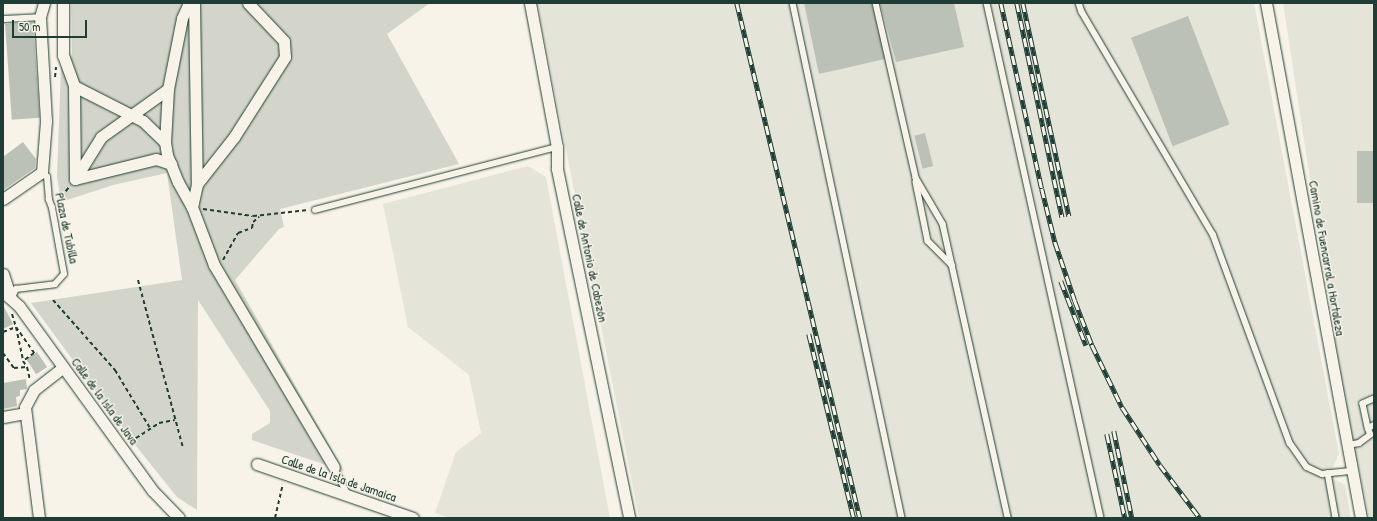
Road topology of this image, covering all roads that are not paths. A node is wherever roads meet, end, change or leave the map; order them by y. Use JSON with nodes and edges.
{"nodes":[{"id":1,"x":44,"y":3,"type":"edge"},
{"id":2,"x":63,"y":3,"type":"edge"},
{"id":3,"x":189,"y":3,"type":"edge"},
{"id":4,"x":194,"y":3,"type":"edge"},
{"id":5,"x":248,"y":3,"type":"edge"},
{"id":6,"x":530,"y":3,"type":"edge"},
{"id":7,"x":793,"y":3,"type":"edge"},
{"id":8,"x":876,"y":3,"type":"edge"},
{"id":9,"x":987,"y":3,"type":"edge"},
{"id":10,"x":1079,"y":3,"type":"edge"},
{"id":11,"x":1266,"y":3,"type":"edge"},
{"id":12,"x":40,"y":17,"type":"junction"},
{"id":13,"x":3,"y":20,"type":"edge"},
{"id":14,"x":74,"y":86,"type":"junction"},
{"id":15,"x":168,"y":89,"type":"junction"},
{"id":16,"x":133,"y":116,"type":"junction"},
{"id":17,"x":165,"y":142,"type":"junction"},
{"id":18,"x":557,"y":147,"type":"junction"},
{"id":19,"x":171,"y":164,"type":"junction"},
{"id":20,"x":42,"y":172,"type":"junction"},
{"id":21,"x":916,"y":178,"type":"junction"},
{"id":22,"x":75,"y":179,"type":"junction"},
{"id":23,"x":197,"y":184,"type":"junction"},
{"id":24,"x":3,"y":199,"type":"edge"},
{"id":25,"x":192,"y":207,"type":"junction"},
{"id":26,"x":315,"y":210,"type":"road end"},
{"id":27,"x":952,"y":265,"type":"junction"},
{"id":28,"x":3,"y":274,"type":"edge"},
{"id":29,"x":7,"y":295,"type":"edge"},
{"id":30,"x":63,"y":367,"type":"junction"},
{"id":31,"x":1374,"y":399,"type":"edge"},
{"id":32,"x":25,"y":413,"type":"junction"},
{"id":33,"x":3,"y":417,"type":"edge"},
{"id":34,"x":1374,"y":425,"type":"edge"},
{"id":35,"x":1368,"y":428,"type":"junction"},
{"id":36,"x":1348,"y":445,"type":"junction"},
{"id":37,"x":257,"y":464,"type":"dead end"},
{"id":38,"x":334,"y":467,"type":"joint"},
{"id":39,"x":1352,"y":471,"type":"junction"},
{"id":40,"x":1328,"y":473,"type":"junction"},
{"id":41,"x":349,"y":496,"type":"junction"},
{"id":42,"x":40,"y":518,"type":"edge"},
{"id":43,"x":179,"y":518,"type":"edge"},
{"id":44,"x":413,"y":518,"type":"edge"},
{"id":45,"x":629,"y":518,"type":"edge"},
{"id":46,"x":902,"y":518,"type":"edge"},
{"id":47,"x":1008,"y":518,"type":"edge"},
{"id":48,"x":1101,"y":518,"type":"edge"},
{"id":49,"x":1336,"y":518,"type":"edge"},
{"id":50,"x":1361,"y":518,"type":"edge"}],
"edges":[{"from":1,"to":12,"type":"street"},
{"from":2,"to":14,"type":"street"},
{"from":3,"to":15,"type":"street"},
{"from":4,"to":23,"type":"street"},
{"from":5,"to":23,"type":"street"},
{"from":6,"to":18,"type":"street","name":"Calle de Antonio de Cabezón"},
{"from":7,"to":46,"type":"lane"},
{"from":8,"to":21,"type":"lane"},
{"from":9,"to":48,"type":"lane"},
{"from":10,"to":40,"type":"lane"},
{"from":11,"to":36,"type":"street","name":"Camino de Fuencarral a Hortaleza"},
{"from":12,"to":13,"type":"lane"},
{"from":12,"to":20,"type":"street"},
{"from":14,"to":16,"type":"street"},
{"from":14,"to":22,"type":"street"},
{"from":15,"to":16,"type":"street"},
{"from":15,"to":17,"type":"street"},
{"from":16,"to":17,"type":"street"},
{"from":16,"to":22,"type":"street"},
{"from":17,"to":19,"type":"street"},
{"from":18,"to":26,"type":"lane"},
{"from":18,"to":45,"type":"street","name":"Calle de Antonio de Cabezón"},
{"from":19,"to":22,"type":"street"},
{"from":19,"to":25,"type":"street"},
{"from":20,"to":24,"type":"street"},
{"from":20,"to":29,"type":"lane","name":"Plaza de Tubilla"},
{"from":21,"to":27,"type":"lane"},
{"from":21,"to":27,"type":"lane"},
{"from":23,"to":25,"type":"street"},
{"from":25,"to":38,"type":"street"},
{"from":27,"to":47,"type":"lane"},
{"from":28,"to":29,"type":"street","name":"Calle de la Isla de Java"},
{"from":29,"to":30,"type":"street","name":"Calle de la Isla de Java"},
{"from":30,"to":32,"type":"street"},
{"from":30,"to":43,"type":"street","name":"Calle de la Isla de Java"},
{"from":31,"to":35,"type":"lane"},
{"from":32,"to":33,"type":"street"},
{"from":32,"to":42,"type":"street"},
{"from":34,"to":35,"type":"lane"},
{"from":35,"to":36,"type":"lane"},
{"from":36,"to":39,"type":"street","name":"Camino de Fuencarral a Hortaleza"},
{"from":37,"to":41,"type":"street","name":"Calle de la Isla de Jamaica"},
{"from":38,"to":41,"type":"lane"},
{"from":39,"to":40,"type":"lane"},
{"from":39,"to":50,"type":"street","name":"Camino de Fuencarral a Hortaleza"},
{"from":40,"to":49,"type":"lane"},
{"from":41,"to":44,"type":"street","name":"Calle de la Isla de Jamaica"}]}
